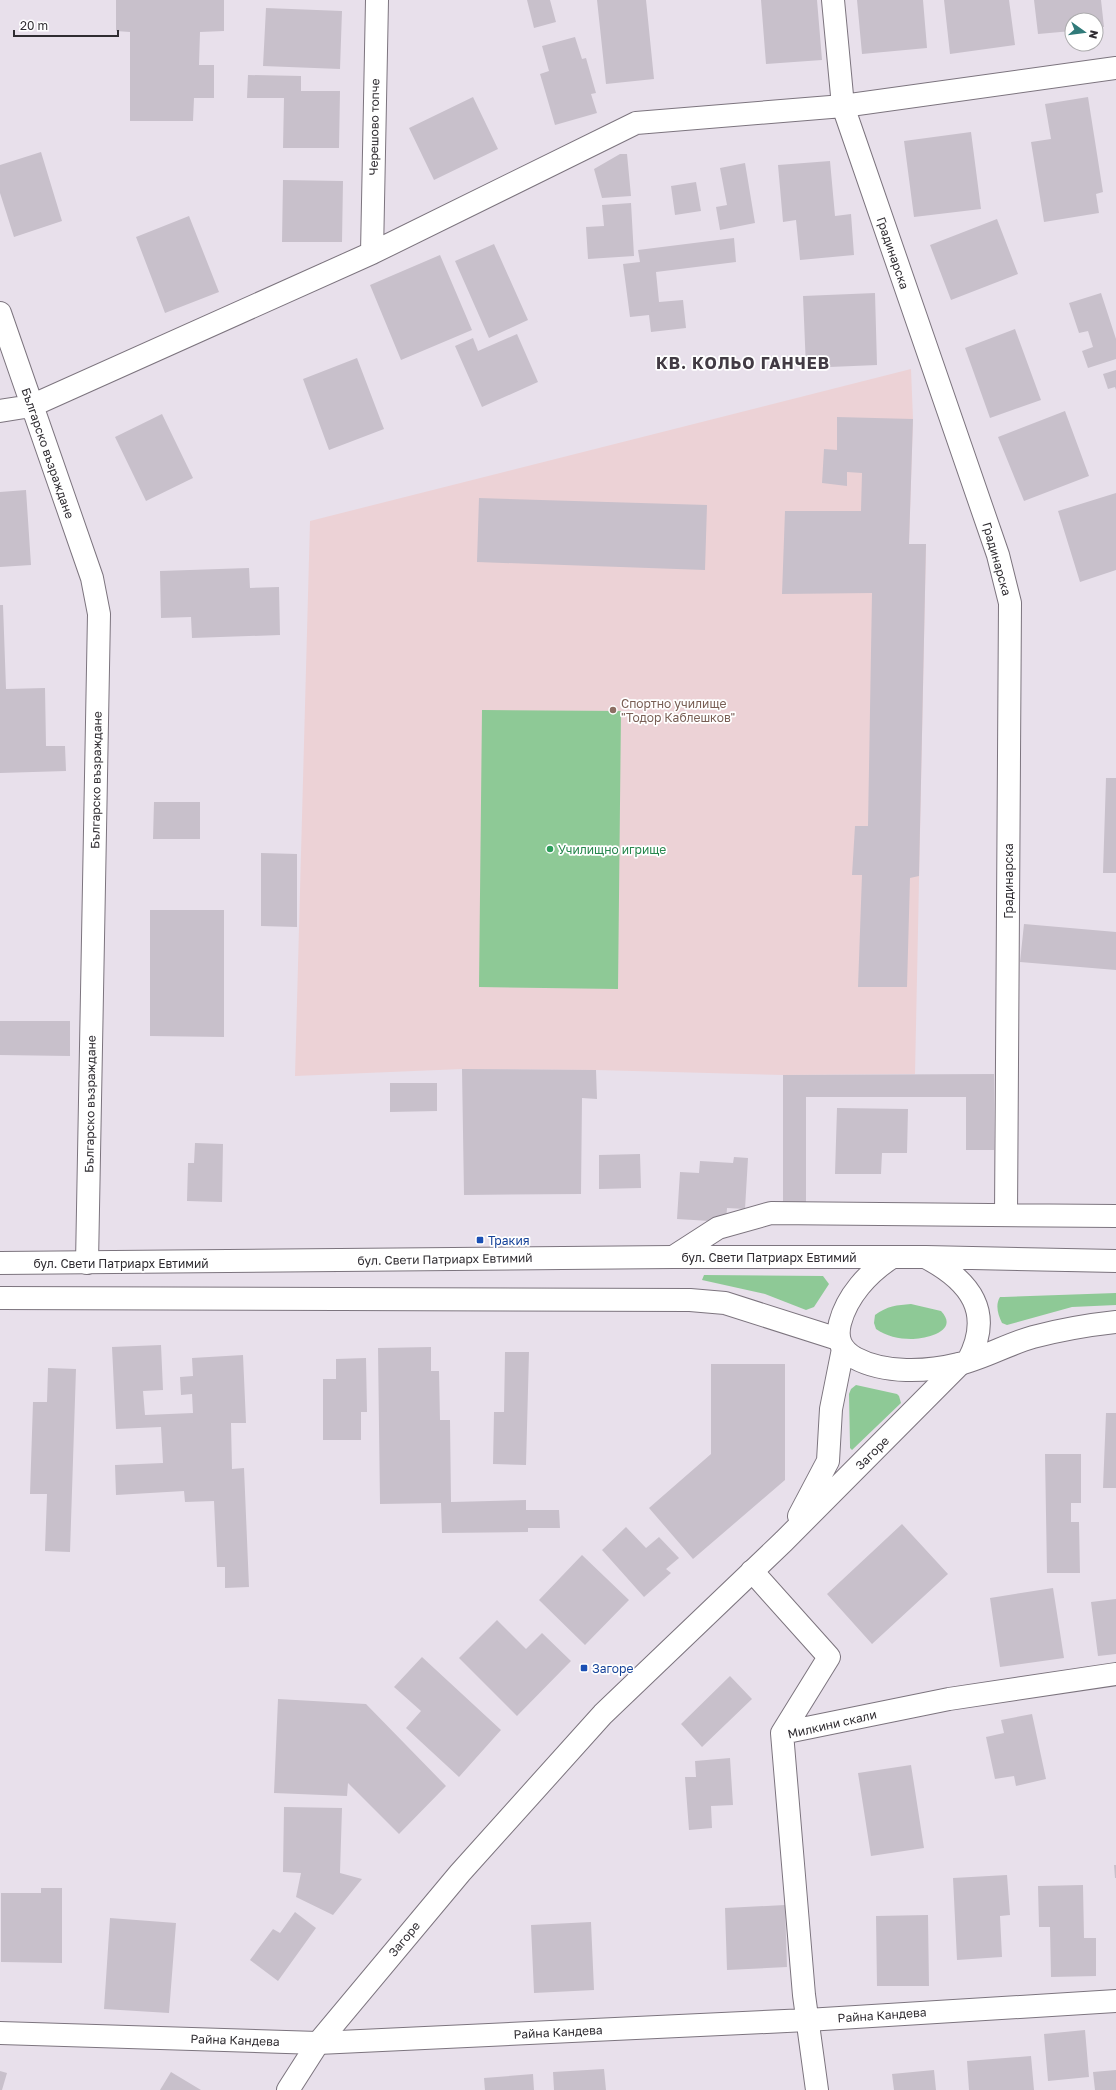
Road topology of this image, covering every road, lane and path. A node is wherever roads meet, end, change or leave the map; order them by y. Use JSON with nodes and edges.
{"nodes":[{"id":1,"x":377,"y":0,"type":"edge"},
{"id":2,"x":833,"y":0,"type":"edge"},
{"id":3,"x":1116,"y":68,"type":"edge"},
{"id":4,"x":843,"y":106,"type":"junction"},
{"id":5,"x":372,"y":253,"type":"junction"},
{"id":6,"x":0,"y":313,"type":"edge"},
{"id":7,"x":31,"y":406,"type":"junction"},
{"id":8,"x":0,"y":411,"type":"edge"},
{"id":9,"x":1006,"y":1215,"type":"junction"},
{"id":10,"x":1116,"y":1216,"type":"edge"},
{"id":11,"x":674,"y":1257,"type":"junction"},
{"id":12,"x":926,"y":1257,"type":"junction"},
{"id":13,"x":891,"y":1258,"type":"junction"},
{"id":14,"x":1116,"y":1261,"type":"edge"},
{"id":15,"x":0,"y":1263,"type":"edge"},
{"id":16,"x":87,"y":1264,"type":"junction"},
{"id":17,"x":0,"y":1298,"type":"edge"},
{"id":18,"x":1116,"y":1322,"type":"edge"},
{"id":19,"x":840,"y":1344,"type":"junction"},
{"id":20,"x":964,"y":1362,"type":"junction"},
{"id":21,"x":784,"y":1541,"type":"junction"},
{"id":22,"x":752,"y":1571,"type":"junction"},
{"id":23,"x":1116,"y":1674,"type":"edge"},
{"id":24,"x":782,"y":1734,"type":"junction"},
{"id":25,"x":1116,"y":2001,"type":"edge"},
{"id":26,"x":807,"y":2020,"type":"junction"},
{"id":27,"x":0,"y":2033,"type":"edge"},
{"id":28,"x":318,"y":2043,"type":"junction"},
{"id":29,"x":288,"y":2090,"type":"edge"},
{"id":30,"x":817,"y":2090,"type":"edge"}],
"edges":[{"from":1,"to":5,"type":"street","name":"Черешово топче"},
{"from":2,"to":4,"type":"street","name":"Градинарска"},
{"from":3,"to":4,"type":"street"},
{"from":4,"to":5,"type":"street"},
{"from":4,"to":9,"type":"street","name":"Градинарска"},
{"from":5,"to":7,"type":"street"},
{"from":6,"to":7,"type":"street","name":"Българско възраждане"},
{"from":7,"to":8,"type":"street"},
{"from":7,"to":16,"type":"street","name":"Българско възраждане"},
{"from":9,"to":10,"type":"street"},
{"from":9,"to":11,"type":"street"},
{"from":11,"to":13,"type":"street","name":"бул. Свети Патриарх Евтимий"},
{"from":11,"to":16,"type":"street","name":"бул. Свети Патриарх Евтимий"},
{"from":12,"to":13,"type":"street"},
{"from":12,"to":14,"type":"street"},
{"from":12,"to":20,"type":"street"},
{"from":13,"to":19,"type":"street"},
{"from":15,"to":16,"type":"street","name":"бул. Свети Патриарх Евтимий"},
{"from":17,"to":19,"type":"street"},
{"from":18,"to":20,"type":"street"},
{"from":19,"to":20,"type":"street"},
{"from":19,"to":21,"type":"street","name":"Загоре"},
{"from":20,"to":21,"type":"street","name":"Загоре"},
{"from":21,"to":22,"type":"street","name":"Загоре"},
{"from":22,"to":24,"type":"street"},
{"from":22,"to":28,"type":"street","name":"Загоре"},
{"from":23,"to":24,"type":"street","name":"Милкини скали"},
{"from":24,"to":26,"type":"street","name":"Милкини скали"},
{"from":25,"to":26,"type":"street","name":"Райна Кандева"},
{"from":26,"to":28,"type":"street","name":"Райна Кандева"},
{"from":26,"to":30,"type":"street","name":"Милкини скали"},
{"from":27,"to":28,"type":"street","name":"Райна Кандева"},
{"from":28,"to":29,"type":"street","name":"Загоре"}]}
